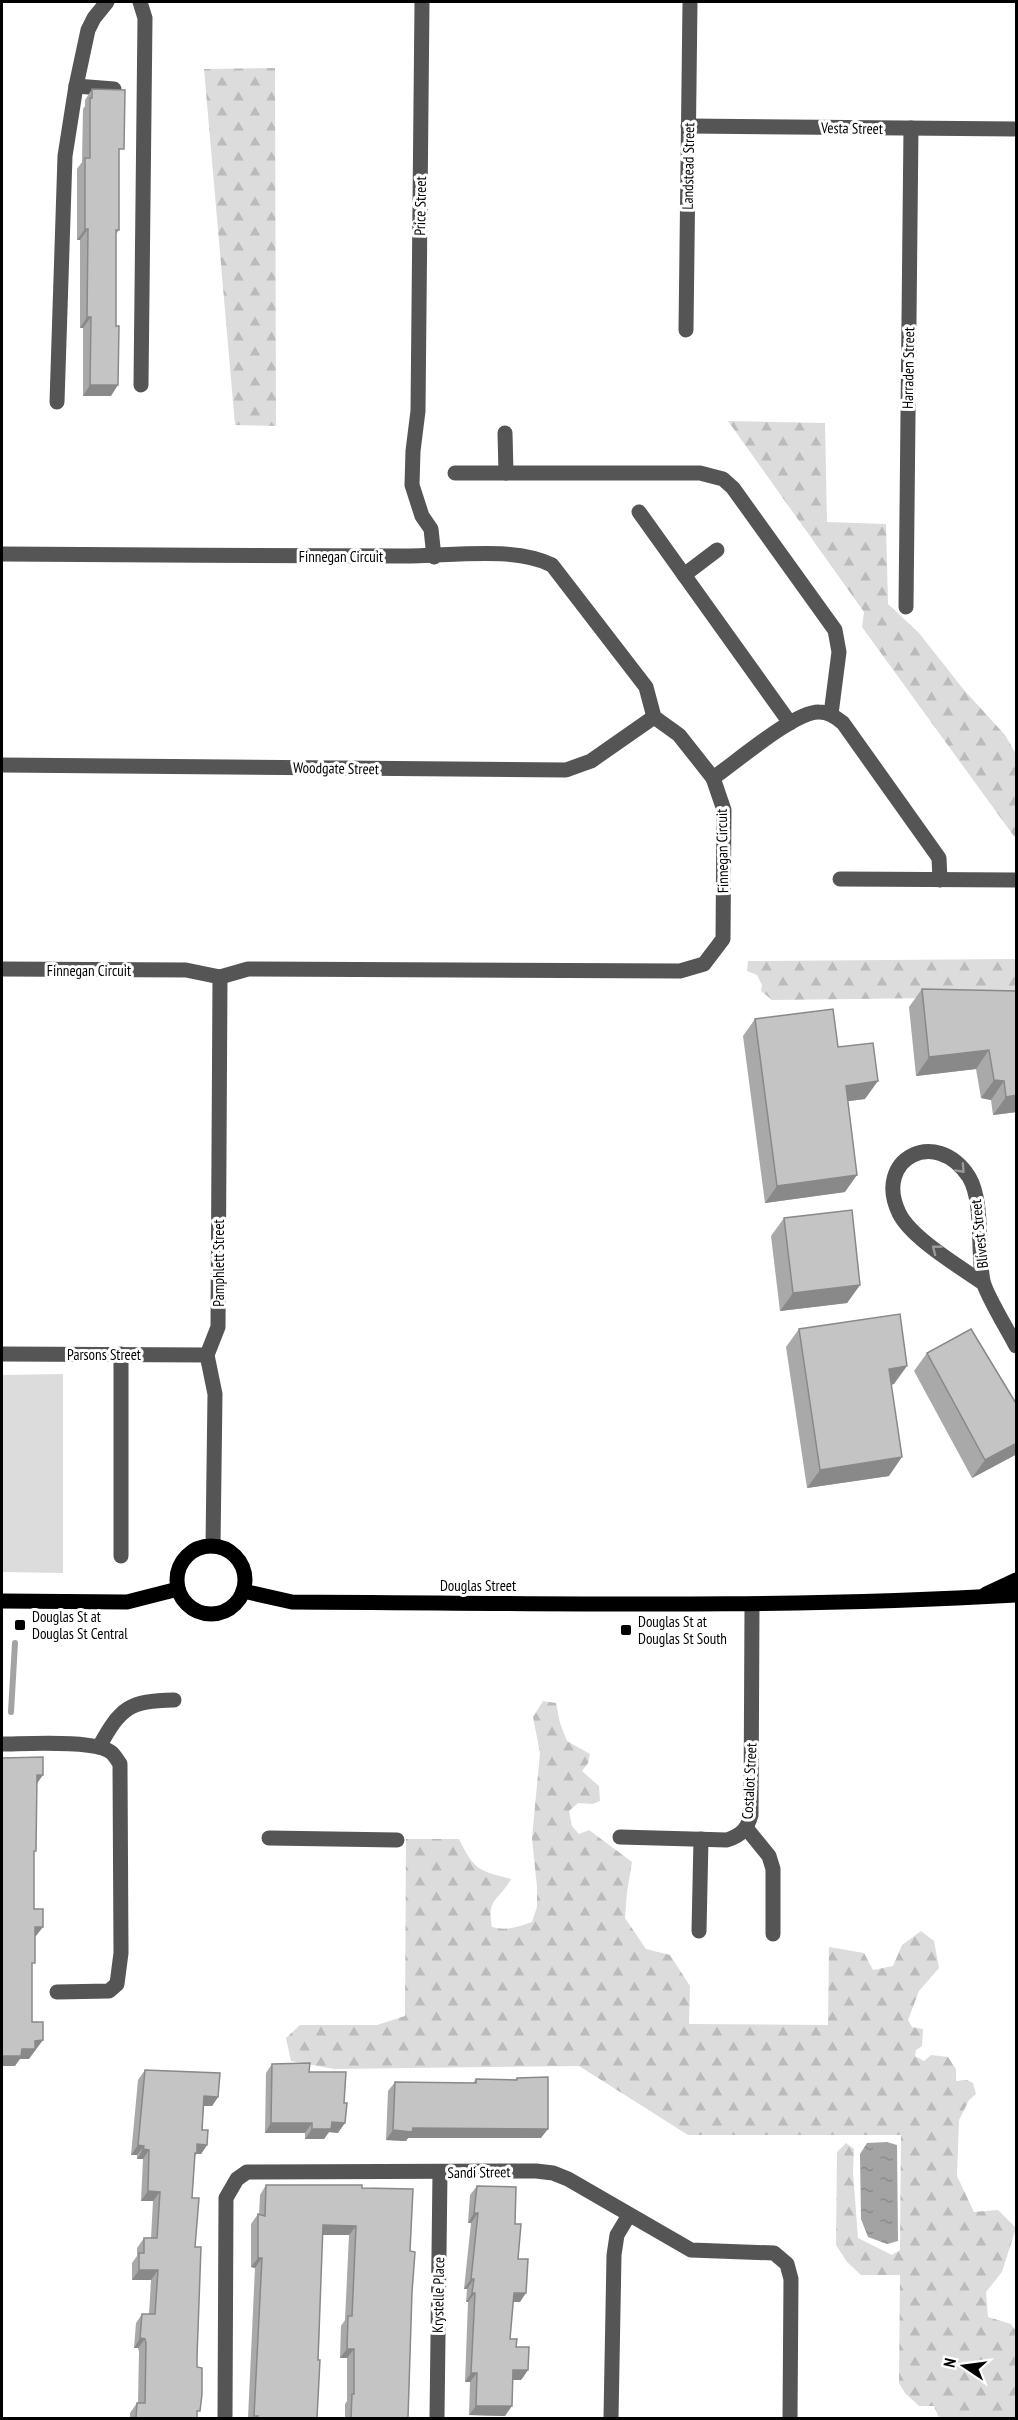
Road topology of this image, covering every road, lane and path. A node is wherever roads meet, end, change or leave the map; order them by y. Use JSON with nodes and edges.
{"nodes":[{"id":1,"x":107,"y":2,"type":"edge"},
{"id":2,"x":140,"y":2,"type":"edge"},
{"id":3,"x":422,"y":2,"type":"edge"},
{"id":4,"x":690,"y":2,"type":"edge"},
{"id":5,"x":76,"y":86,"type":"junction"},
{"id":6,"x":114,"y":88,"type":"edge"},
{"id":7,"x":688,"y":126,"type":"junction"},
{"id":8,"x":911,"y":128,"type":"junction"},
{"id":9,"x":1017,"y":129,"type":"edge"},
{"id":10,"x":686,"y":330,"type":"dead end"},
{"id":11,"x":141,"y":385,"type":"dead end"},
{"id":12,"x":57,"y":402,"type":"dead end"},
{"id":13,"x":505,"y":433,"type":"dead end"},
{"id":14,"x":455,"y":473,"type":"dead end"},
{"id":15,"x":506,"y":473,"type":"junction"},
{"id":16,"x":639,"y":512,"type":"dead end"},
{"id":17,"x":717,"y":550,"type":"dead end"},
{"id":18,"x":2,"y":555,"type":"edge"},
{"id":19,"x":434,"y":557,"type":"junction"},
{"id":20,"x":684,"y":575,"type":"junction"},
{"id":21,"x":906,"y":607,"type":"dead end"},
{"id":22,"x":831,"y":714,"type":"junction"},
{"id":23,"x":654,"y":717,"type":"junction"},
{"id":24,"x":789,"y":723,"type":"junction"},
{"id":25,"x":2,"y":765,"type":"edge"},
{"id":26,"x":713,"y":778,"type":"junction"},
{"id":27,"x":840,"y":879,"type":"dead end"},
{"id":28,"x":940,"y":880,"type":"junction"},
{"id":29,"x":1017,"y":880,"type":"edge"},
{"id":30,"x":2,"y":969,"type":"edge"},
{"id":31,"x":220,"y":977,"type":"junction"},
{"id":32,"x":983,"y":1283,"type":"junction"},
{"id":33,"x":1017,"y":1346,"type":"edge"},
{"id":34,"x":2,"y":1354,"type":"edge"},
{"id":35,"x":121,"y":1354,"type":"junction"},
{"id":36,"x":207,"y":1355,"type":"junction"},
{"id":37,"x":213,"y":1546,"type":"junction"},
{"id":38,"x":121,"y":1556,"type":"dead end"},
{"id":39,"x":1017,"y":1580,"type":"edge"},
{"id":40,"x":178,"y":1589,"type":"junction"},
{"id":41,"x":243,"y":1591,"type":"junction"},
{"id":42,"x":1017,"y":1595,"type":"edge"},
{"id":43,"x":978,"y":1597,"type":"junction"},
{"id":44,"x":2,"y":1601,"type":"edge"},
{"id":45,"x":752,"y":1604,"type":"junction"},
{"id":46,"x":174,"y":1701,"type":"dead end"},
{"id":47,"x":2,"y":1744,"type":"edge"},
{"id":48,"x":99,"y":1747,"type":"junction"},
{"id":49,"x":747,"y":1829,"type":"junction"},
{"id":50,"x":620,"y":1837,"type":"dead end"},
{"id":51,"x":269,"y":1838,"type":"dead end"},
{"id":52,"x":701,"y":1839,"type":"junction"},
{"id":53,"x":397,"y":1840,"type":"dead end"},
{"id":54,"x":699,"y":1931,"type":"dead end"},
{"id":55,"x":773,"y":1934,"type":"dead end"},
{"id":56,"x":57,"y":1992,"type":"dead end"},
{"id":57,"x":440,"y":2172,"type":"junction"},
{"id":58,"x":629,"y":2215,"type":"junction"},
{"id":59,"x":225,"y":2418,"type":"edge"},
{"id":60,"x":437,"y":2418,"type":"edge"},
{"id":61,"x":611,"y":2418,"type":"edge"},
{"id":62,"x":790,"y":2418,"type":"edge"}],
"edges":[{"from":1,"to":5,"type":"street"},
{"from":2,"to":11,"type":"street"},
{"from":3,"to":19,"type":"street","name":"Price Street"},
{"from":4,"to":7,"type":"street","name":"Landstead Street"},
{"from":5,"to":6,"type":"street"},
{"from":5,"to":12,"type":"street"},
{"from":7,"to":8,"type":"street","name":"Vesta Street"},
{"from":7,"to":10,"type":"street","name":"Landstead Street"},
{"from":8,"to":9,"type":"street","name":"Vesta Street"},
{"from":8,"to":21,"type":"street","name":"Harraden Street"},
{"from":13,"to":15,"type":"street"},
{"from":14,"to":15,"type":"street"},
{"from":15,"to":22,"type":"street"},
{"from":16,"to":20,"type":"street"},
{"from":17,"to":20,"type":"street"},
{"from":18,"to":19,"type":"street","name":"Finnegan Circuit"},
{"from":19,"to":23,"type":"street","name":"Finnegan Circuit"},
{"from":20,"to":24,"type":"street"},
{"from":22,"to":24,"type":"street"},
{"from":22,"to":28,"type":"street"},
{"from":23,"to":25,"type":"street","name":"Woodgate Street"},
{"from":23,"to":26,"type":"street","name":"Finnegan Circuit"},
{"from":24,"to":26,"type":"street"},
{"from":26,"to":31,"type":"street","name":"Finnegan Circuit"},
{"from":27,"to":28,"type":"street"},
{"from":28,"to":29,"type":"street"},
{"from":30,"to":31,"type":"street","name":"Finnegan Circuit"},
{"from":31,"to":36,"type":"street","name":"Pamphlett Street"},
{"from":32,"to":32,"type":"street","name":"Blivest Street","one_way":true},
{"from":32,"to":33,"type":"street","name":"Blivest Street"},
{"from":34,"to":35,"type":"street","name":"Parsons Street"},
{"from":35,"to":36,"type":"street","name":"Parsons Street"},
{"from":35,"to":38,"type":"street"},
{"from":36,"to":37,"type":"street"},
{"from":37,"to":40,"type":"main road"},
{"from":37,"to":41,"type":"main road"},
{"from":39,"to":43,"type":"main road","name":"Douglas Street"},
{"from":40,"to":41,"type":"main road"},
{"from":40,"to":44,"type":"main road"},
{"from":41,"to":45,"type":"main road","name":"Douglas Street"},
{"from":42,"to":43,"type":"main road","name":"Douglas Street"},
{"from":43,"to":45,"type":"main road","name":"Douglas Street"},
{"from":45,"to":49,"type":"street","name":"Costalot Street"},
{"from":46,"to":48,"type":"street"},
{"from":47,"to":48,"type":"street"},
{"from":48,"to":56,"type":"street"},
{"from":49,"to":52,"type":"street","name":"Costalot Street"},
{"from":49,"to":55,"type":"street"},
{"from":50,"to":52,"type":"street","name":"Costalot Street"},
{"from":51,"to":53,"type":"street"},
{"from":52,"to":54,"type":"street"},
{"from":57,"to":58,"type":"street","name":"Sandi Street"},
{"from":57,"to":59,"type":"street","name":"Sandi Street"},
{"from":57,"to":60,"type":"street","name":"Krystelle Place"},
{"from":58,"to":61,"type":"street"},
{"from":58,"to":62,"type":"street","name":"Sandi Street"}]}
